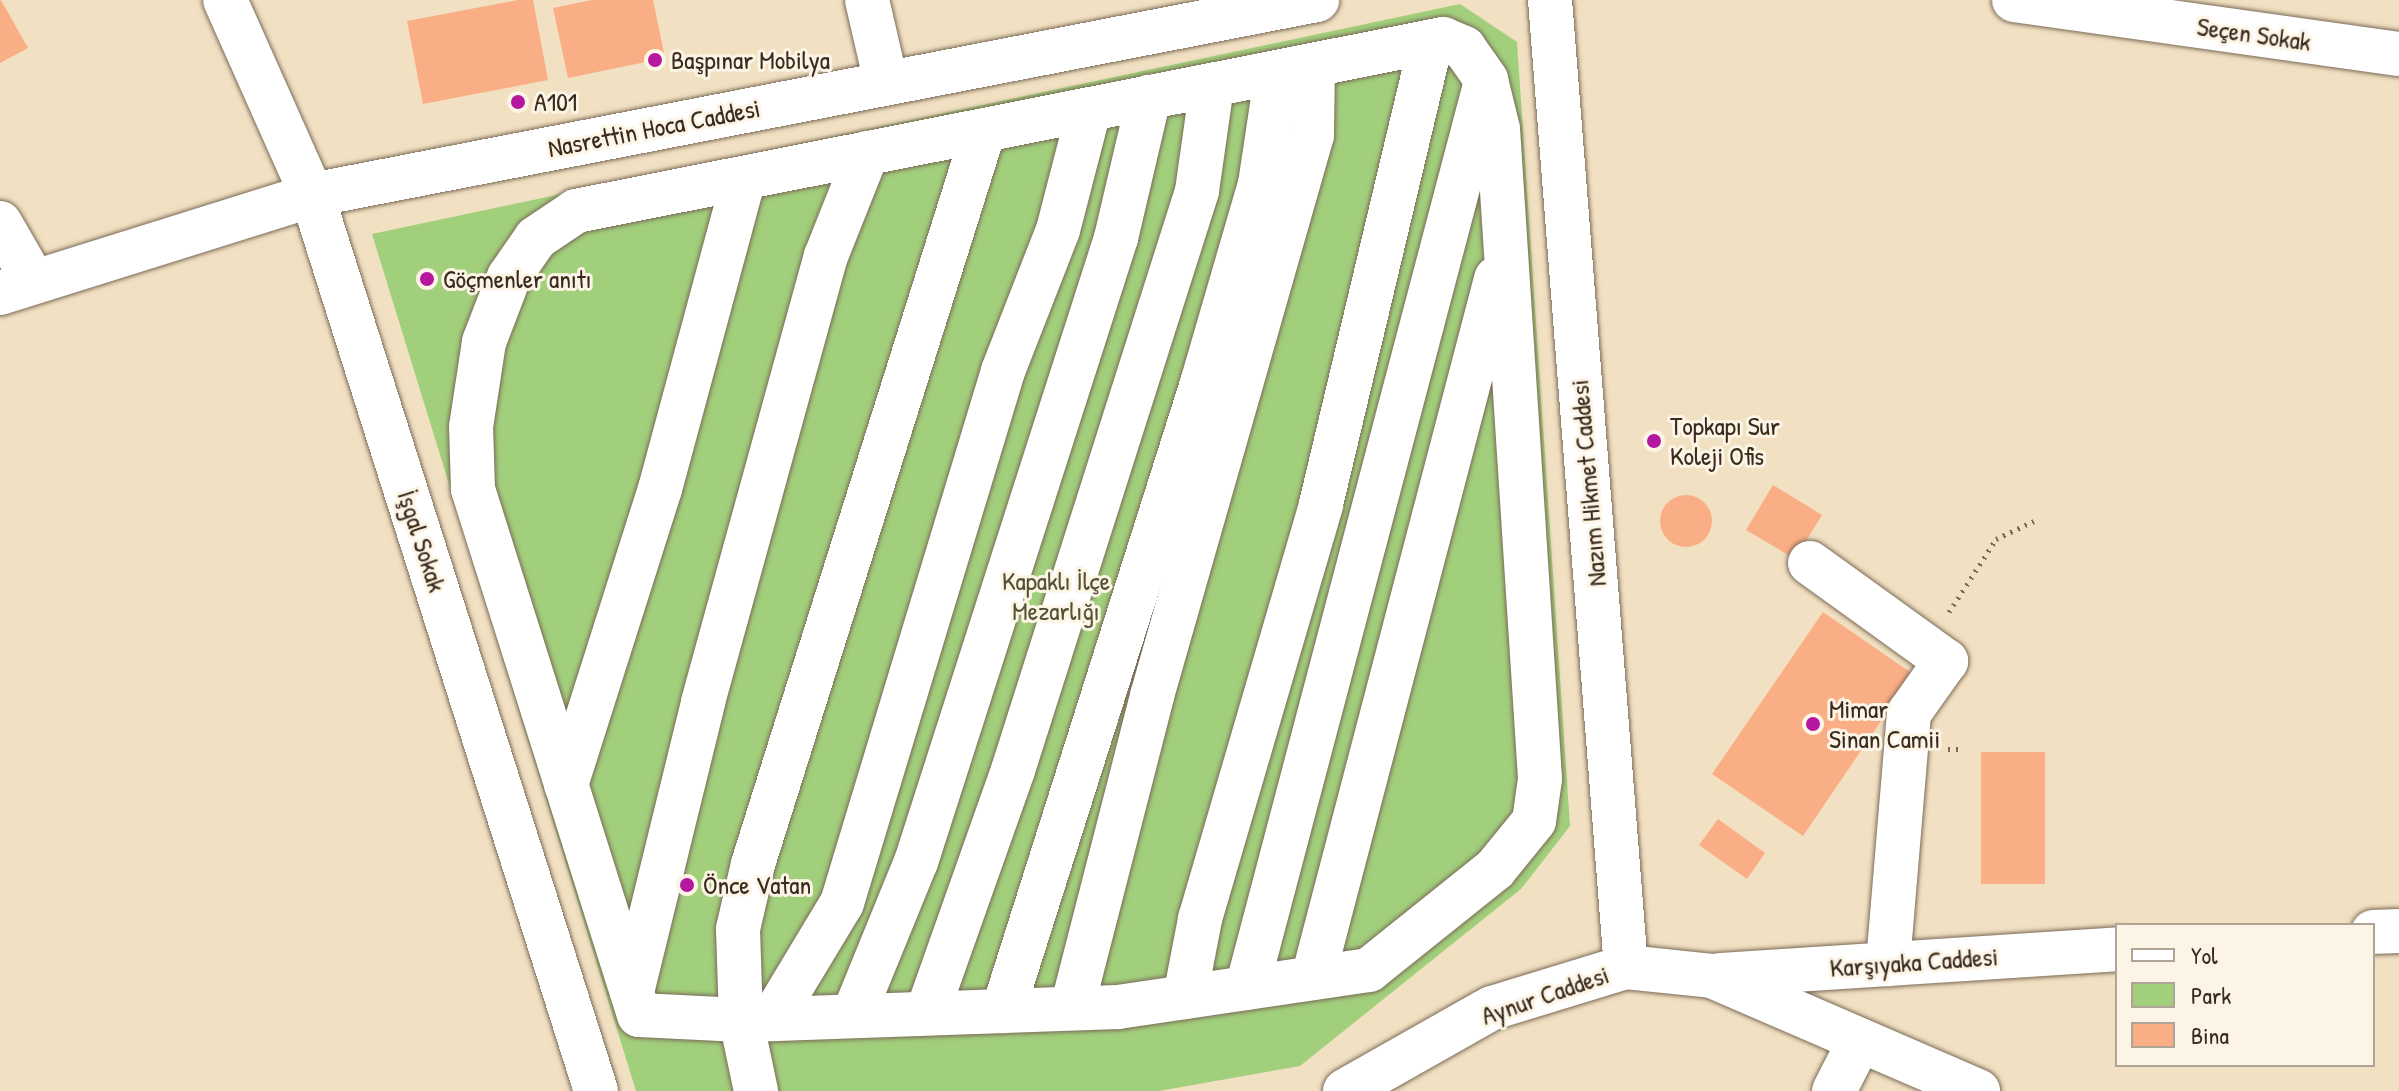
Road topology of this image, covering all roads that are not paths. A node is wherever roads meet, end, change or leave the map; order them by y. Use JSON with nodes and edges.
{"nodes":[{"id":1,"x":225,"y":0,"type":"edge"},
{"id":2,"x":867,"y":0,"type":"edge"},
{"id":3,"x":1317,"y":0,"type":"edge"},
{"id":4,"x":1550,"y":0,"type":"edge"},
{"id":5,"x":2014,"y":0,"type":"edge"},
{"id":6,"x":1431,"y":42,"type":"junction"},
{"id":7,"x":2399,"y":54,"type":"edge"},
{"id":8,"x":1295,"y":68,"type":"junction"},
{"id":9,"x":1486,"y":80,"type":"junction"},
{"id":10,"x":886,"y":82,"type":"junction"},
{"id":11,"x":1212,"y":85,"type":"junction"},
{"id":12,"x":1149,"y":97,"type":"junction"},
{"id":13,"x":1089,"y":110,"type":"junction"},
{"id":14,"x":984,"y":130,"type":"junction"},
{"id":15,"x":867,"y":153,"type":"junction"},
{"id":16,"x":744,"y":178,"type":"junction"},
{"id":17,"x":312,"y":195,"type":"junction"},
{"id":18,"x":0,"y":223,"type":"edge"},
{"id":19,"x":1505,"y":242,"type":"junction"},
{"id":20,"x":17,"y":287,"type":"edge"},
{"id":21,"x":1810,"y":563,"type":"dead end"},
{"id":22,"x":566,"y":785,"type":"junction"},
{"id":23,"x":2399,"y":931,"type":"edge"},
{"id":24,"x":2375,"y":932,"type":"edge"},
{"id":25,"x":2115,"y":949,"type":"edge"},
{"id":26,"x":1888,"y":964,"type":"junction"},
{"id":27,"x":1626,"y":967,"type":"junction"},
{"id":28,"x":1712,"y":976,"type":"junction"},
{"id":29,"x":1313,"y":978,"type":"junction"},
{"id":30,"x":1247,"y":988,"type":"junction"},
{"id":31,"x":632,"y":992,"type":"junction"},
{"id":32,"x":1185,"y":997,"type":"junction"},
{"id":33,"x":1072,"y":1008,"type":"junction"},
{"id":34,"x":1003,"y":1011,"type":"junction"},
{"id":35,"x":927,"y":1013,"type":"junction"},
{"id":36,"x":853,"y":1016,"type":"junction"},
{"id":37,"x":756,"y":1020,"type":"junction"},
{"id":38,"x":1860,"y":1040,"type":"junction"},
{"id":39,"x":596,"y":1091,"type":"edge"},
{"id":40,"x":756,"y":1091,"type":"edge"},
{"id":41,"x":1345,"y":1091,"type":"edge"},
{"id":42,"x":1834,"y":1091,"type":"edge"},
{"id":43,"x":1978,"y":1091,"type":"edge"}],
"edges":[{"from":1,"to":17,"type":"street","name":"İşgal Sokak"},
{"from":2,"to":10,"type":"street"},
{"from":3,"to":10,"type":"street","name":"Nasrettin Hoca Caddesi"},
{"from":4,"to":27,"type":"street","name":"Nazım Hikmet Caddesi"},
{"from":5,"to":7,"type":"street","name":"Seçen Sokak"},
{"from":6,"to":8,"type":"street"},
{"from":6,"to":9,"type":"street"},
{"from":6,"to":32,"type":"street"},
{"from":8,"to":11,"type":"street"},
{"from":8,"to":33,"type":"street"},
{"from":8,"to":34,"type":"street"},
{"from":9,"to":19,"type":"street"},
{"from":9,"to":30,"type":"street"},
{"from":10,"to":17,"type":"street","name":"Nasrettin Hoca Caddesi"},
{"from":11,"to":12,"type":"street"},
{"from":11,"to":35,"type":"street"},
{"from":12,"to":13,"type":"street"},
{"from":12,"to":36,"type":"street"},
{"from":13,"to":14,"type":"street"},
{"from":13,"to":37,"type":"street"},
{"from":14,"to":15,"type":"street"},
{"from":14,"to":37,"type":"street"},
{"from":15,"to":16,"type":"street"},
{"from":15,"to":31,"type":"street"},
{"from":16,"to":22,"type":"street"},
{"from":16,"to":22,"type":"street"},
{"from":17,"to":20,"type":"street","name":"Nasrettin Hoca Caddesi"},
{"from":17,"to":39,"type":"street","name":"İşgal Sokak"},
{"from":18,"to":20,"type":"street"},
{"from":19,"to":29,"type":"street"},
{"from":19,"to":29,"type":"street"},
{"from":21,"to":26,"type":"street"},
{"from":22,"to":31,"type":"street"},
{"from":23,"to":24,"type":"street"},
{"from":25,"to":26,"type":"street","name":"Karşıyaka Caddesi"},
{"from":26,"to":28,"type":"street","name":"Karşıyaka Caddesi"},
{"from":27,"to":28,"type":"street","name":"Aynur Caddesi"},
{"from":27,"to":41,"type":"street","name":"Aynur Caddesi"},
{"from":28,"to":38,"type":"street","name":"Aynur Caddesi"},
{"from":29,"to":30,"type":"street"},
{"from":30,"to":32,"type":"street"},
{"from":31,"to":37,"type":"street"},
{"from":32,"to":33,"type":"street"},
{"from":33,"to":34,"type":"street"},
{"from":34,"to":35,"type":"street"},
{"from":35,"to":36,"type":"street"},
{"from":36,"to":37,"type":"street"},
{"from":37,"to":40,"type":"street"},
{"from":38,"to":42,"type":"street"},
{"from":38,"to":43,"type":"street","name":"Aynur Caddesi"}]}
